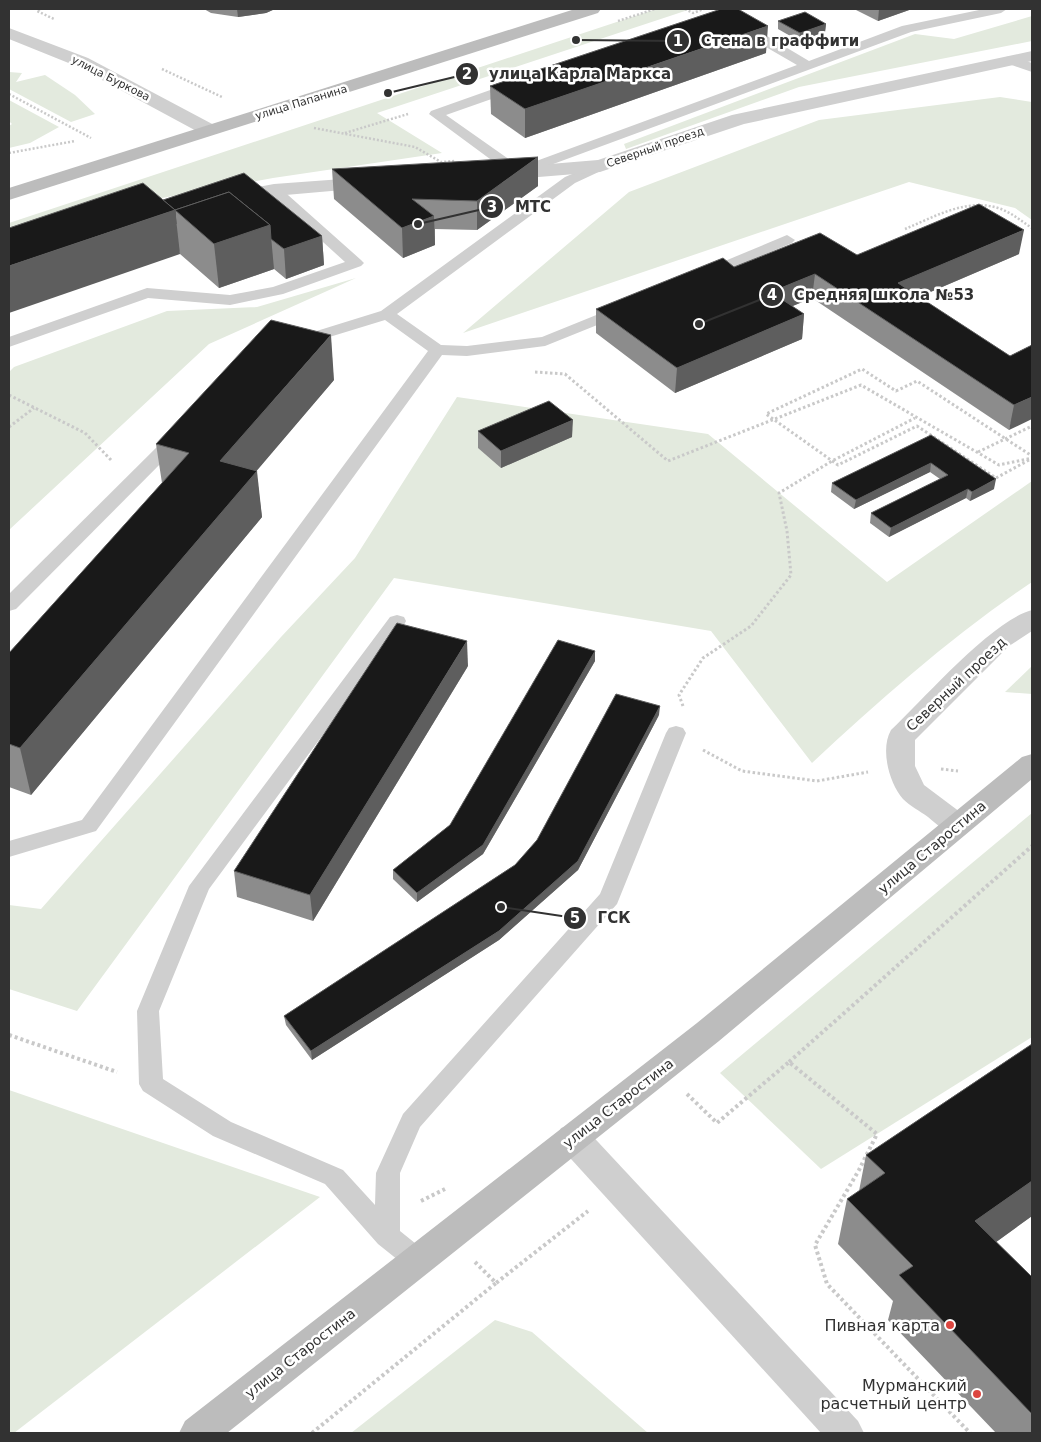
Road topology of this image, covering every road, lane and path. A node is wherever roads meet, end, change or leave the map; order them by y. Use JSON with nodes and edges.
{"nodes":[{"id":1,"x":592,"y":9,"type":"edge"},
{"id":2,"x":685,"y":9,"type":"edge"},
{"id":3,"x":704,"y":9,"type":"edge"},
{"id":4,"x":1002,"y":9,"type":"edge"},
{"id":5,"x":729,"y":24,"type":"edge"},
{"id":6,"x":9,"y":33,"type":"edge"},
{"id":7,"x":1032,"y":56,"type":"edge"},
{"id":8,"x":1011,"y":60,"type":"junction"},
{"id":9,"x":808,"y":66,"type":"junction"},
{"id":10,"x":1032,"y":68,"type":"edge"},
{"id":11,"x":525,"y":83,"type":"edge"},
{"id":12,"x":9,"y":94,"type":"edge"},
{"id":13,"x":402,"y":114,"type":"dead end"},
{"id":14,"x":323,"y":129,"type":"dead end"},
{"id":15,"x":209,"y":130,"type":"junction"},
{"id":16,"x":344,"y":133,"type":"junction"},
{"id":17,"x":415,"y":146,"type":"dead end"},
{"id":18,"x":9,"y":153,"type":"edge"},
{"id":19,"x":600,"y":166,"type":"junction"},
{"id":20,"x":518,"y":173,"type":"junction"},
{"id":21,"x":479,"y":176,"type":"edge"},
{"id":22,"x":391,"y":182,"type":"edge"},
{"id":23,"x":274,"y":190,"type":"junction"},
{"id":24,"x":9,"y":194,"type":"edge"},
{"id":25,"x":208,"y":203,"type":"edge"},
{"id":26,"x":1032,"y":228,"type":"edge"},
{"id":27,"x":905,"y":229,"type":"dead end"},
{"id":28,"x":787,"y":240,"type":"dead end"},
{"id":29,"x":688,"y":281,"type":"edge"},
{"id":30,"x":635,"y":304,"type":"edge"},
{"id":31,"x":387,"y":314,"type":"junction"},
{"id":32,"x":9,"y":342,"type":"edge"},
{"id":33,"x":280,"y":347,"type":"edge"},
{"id":34,"x":437,"y":350,"type":"junction"},
{"id":35,"x":565,"y":374,"type":"dead end"},
{"id":36,"x":9,"y":395,"type":"edge"},
{"id":37,"x":35,"y":408,"type":"junction"},
{"id":38,"x":915,"y":418,"type":"junction"},
{"id":39,"x":774,"y":420,"type":"junction"},
{"id":40,"x":1032,"y":426,"type":"edge"},
{"id":41,"x":9,"y":427,"type":"edge"},
{"id":42,"x":186,"y":429,"type":"edge"},
{"id":43,"x":85,"y":433,"type":"dead end"},
{"id":44,"x":1006,"y":439,"type":"junction"},
{"id":45,"x":978,"y":452,"type":"junction"},
{"id":46,"x":1032,"y":458,"type":"edge"},
{"id":47,"x":832,"y":461,"type":"junction"},
{"id":48,"x":9,"y":605,"type":"edge"},
{"id":49,"x":1032,"y":619,"type":"edge"},
{"id":50,"x":397,"y":621,"type":"edge"},
{"id":51,"x":681,"y":723,"type":"joint"},
{"id":52,"x":702,"y":749,"type":"dead end"},
{"id":53,"x":1032,"y":764,"type":"edge"},
{"id":54,"x":901,"y":766,"type":"junction"},
{"id":55,"x":958,"y":771,"type":"dead end"},
{"id":56,"x":958,"y":825,"type":"junction"},
{"id":57,"x":1032,"y":846,"type":"edge"},
{"id":58,"x":9,"y":849,"type":"edge"},
{"id":59,"x":9,"y":1035,"type":"edge"},
{"id":60,"x":789,"y":1062,"type":"junction"},
{"id":61,"x":661,"y":1069,"type":"junction"},
{"id":62,"x":151,"y":1084,"type":"junction"},
{"id":63,"x":573,"y":1138,"type":"junction"},
{"id":64,"x":448,"y":1187,"type":"dead end"},
{"id":65,"x":596,"y":1217,"type":"dead end"},
{"id":66,"x":388,"y":1236,"type":"junction"},
{"id":67,"x":449,"y":1236,"type":"junction"},
{"id":68,"x":417,"y":1260,"type":"junction"},
{"id":69,"x":496,"y":1283,"type":"junction"},
{"id":70,"x":198,"y":1433,"type":"edge"},
{"id":71,"x":312,"y":1433,"type":"edge"},
{"id":72,"x":845,"y":1433,"type":"edge"},
{"id":73,"x":970,"y":1433,"type":"edge"}],
"edges":[{"from":1,"to":15,"type":"main road","name":"улица Папанина"},
{"from":2,"to":3,"type":"path"},
{"from":4,"to":9,"type":"lane"},
{"from":5,"to":9,"type":"lane"},
{"from":6,"to":15,"type":"street","name":"улица Буркова"},
{"from":7,"to":8,"type":"street","name":"Северный проезд"},
{"from":8,"to":10,"type":"lane"},
{"from":8,"to":19,"type":"street","name":"Северный проезд"},
{"from":9,"to":20,"type":"lane"},
{"from":11,"to":20,"type":"lane"},
{"from":12,"to":18,"type":"path"},
{"from":13,"to":16,"type":"path"},
{"from":14,"to":16,"type":"path"},
{"from":15,"to":24,"type":"main road","name":"улица Папанина"},
{"from":16,"to":17,"type":"path"},
{"from":19,"to":20,"type":"street","name":"Северный проезд"},
{"from":19,"to":31,"type":"lane"},
{"from":20,"to":21,"type":"street","name":"Северный проезд"},
{"from":22,"to":23,"type":"street"},
{"from":23,"to":25,"type":"street"},
{"from":23,"to":32,"type":"lane"},
{"from":26,"to":27,"type":"path"},
{"from":28,"to":29,"type":"lane"},
{"from":30,"to":34,"type":"lane"},
{"from":31,"to":33,"type":"lane"},
{"from":31,"to":34,"type":"lane"},
{"from":34,"to":58,"type":"lane"},
{"from":35,"to":39,"type":"path"},
{"from":36,"to":37,"type":"path"},
{"from":37,"to":41,"type":"path"},
{"from":37,"to":43,"type":"path"},
{"from":38,"to":39,"type":"path"},
{"from":38,"to":45,"type":"path"},
{"from":38,"to":47,"type":"path"},
{"from":39,"to":44,"type":"path"},
{"from":39,"to":47,"type":"path"},
{"from":40,"to":44,"type":"path"},
{"from":42,"to":48,"type":"lane"},
{"from":44,"to":45,"type":"path"},
{"from":44,"to":46,"type":"path"},
{"from":45,"to":46,"type":"path"},
{"from":46,"to":47,"type":"path"},
{"from":47,"to":51,"type":"path"},
{"from":49,"to":54,"type":"street","name":"Северный проезд"},
{"from":50,"to":62,"type":"lane"},
{"from":51,"to":66,"type":"lane"},
{"from":52,"to":54,"type":"path"},
{"from":53,"to":56,"type":"main road","name":"улица Старостина"},
{"from":54,"to":55,"type":"path"},
{"from":54,"to":56,"type":"street","name":"Северный проезд"},
{"from":56,"to":61,"type":"main road","name":"улица Старостина"},
{"from":57,"to":60,"type":"path"},
{"from":59,"to":62,"type":"path"},
{"from":60,"to":61,"type":"path"},
{"from":60,"to":73,"type":"path"},
{"from":61,"to":63,"type":"main road","name":"улица Старостина"},
{"from":62,"to":66,"type":"lane"},
{"from":63,"to":67,"type":"main road","name":"улица Старостина"},
{"from":63,"to":72,"type":"street"},
{"from":64,"to":67,"type":"path"},
{"from":65,"to":69,"type":"path"},
{"from":66,"to":68,"type":"lane"},
{"from":67,"to":68,"type":"main road","name":"улица Старостина"},
{"from":67,"to":69,"type":"path"},
{"from":68,"to":70,"type":"main road","name":"улица Старостина"},
{"from":69,"to":71,"type":"path"}]}
